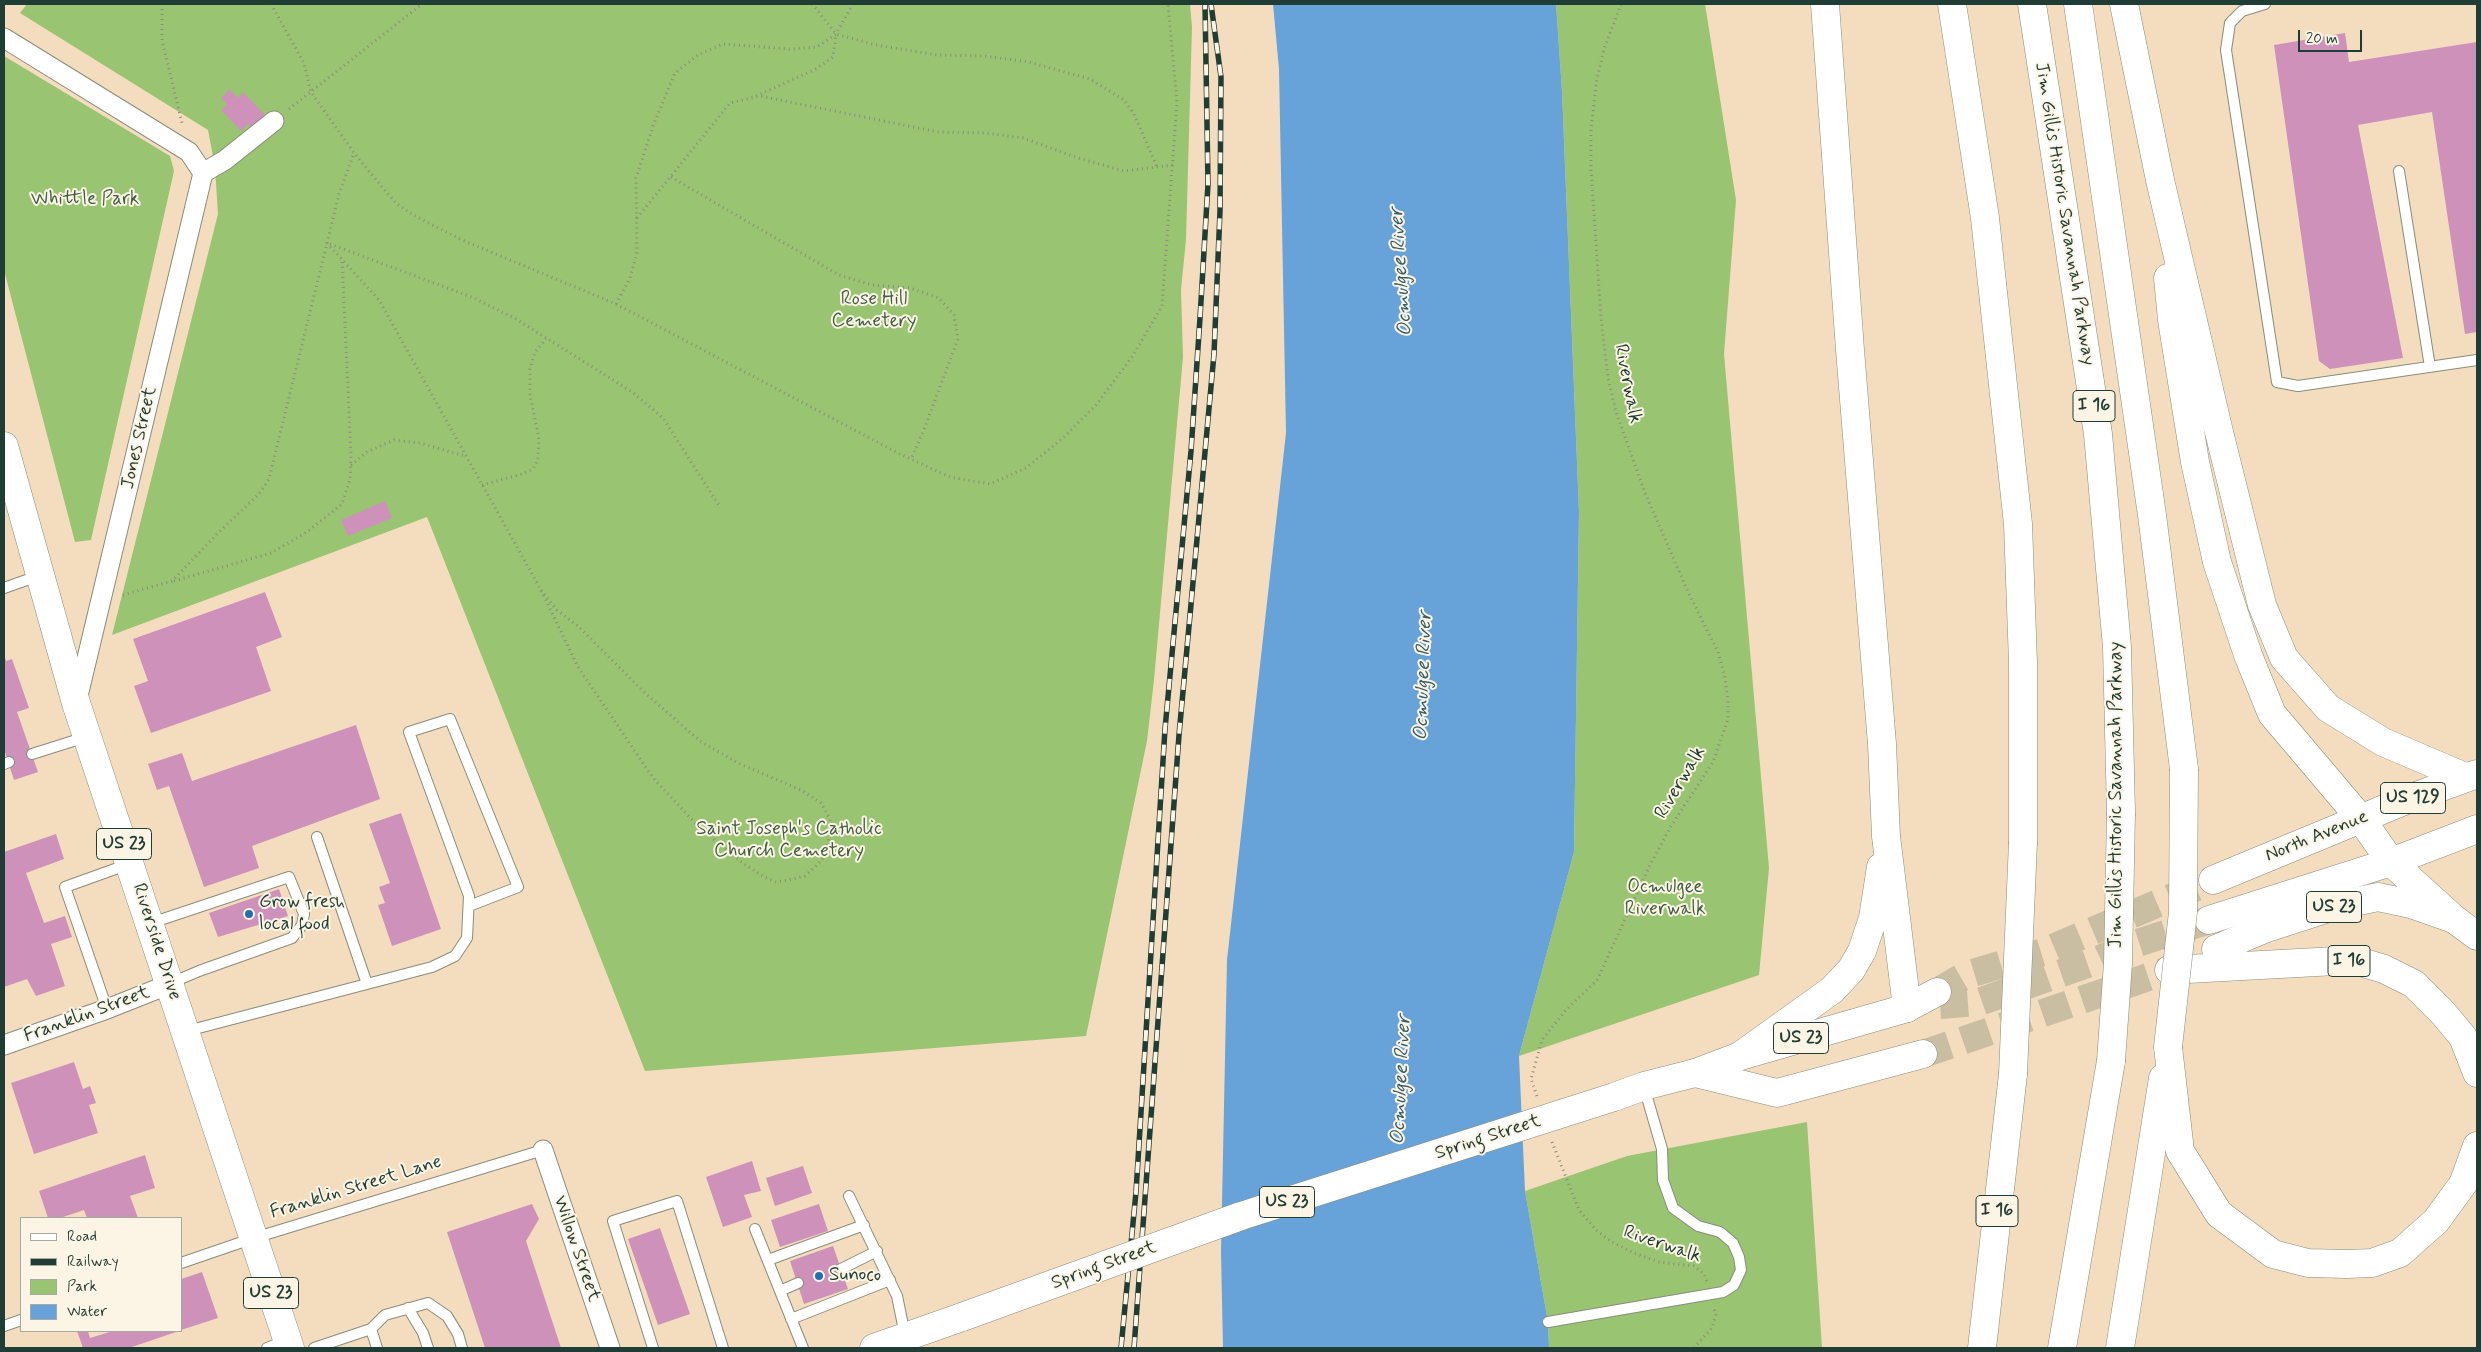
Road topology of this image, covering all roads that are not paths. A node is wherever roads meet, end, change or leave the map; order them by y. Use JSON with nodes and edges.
{"nodes":[{"id":1,"x":1825,"y":4,"type":"edge"},
{"id":2,"x":1952,"y":4,"type":"edge"},
{"id":3,"x":2032,"y":4,"type":"edge"},
{"id":4,"x":2078,"y":4,"type":"edge"},
{"id":5,"x":2124,"y":4,"type":"edge"},
{"id":6,"x":2265,"y":4,"type":"edge"},
{"id":7,"x":4,"y":38,"type":"edge"},
{"id":8,"x":274,"y":121,"type":"road end"},
{"id":9,"x":2400,"y":172,"type":"dead end"},
{"id":10,"x":204,"y":173,"type":"junction"},
{"id":11,"x":2160,"y":180,"type":"junction"},
{"id":12,"x":2477,"y":360,"type":"edge"},
{"id":13,"x":2430,"y":367,"type":"junction"},
{"id":14,"x":4,"y":446,"type":"edge"},
{"id":15,"x":9,"y":493,"type":"edge"},
{"id":16,"x":39,"y":576,"type":"junction"},
{"id":17,"x":4,"y":588,"type":"edge"},
{"id":18,"x":76,"y":703,"type":"junction"},
{"id":19,"x":87,"y":737,"type":"junction"},
{"id":20,"x":32,"y":754,"type":"dead end"},
{"id":21,"x":2471,"y":776,"type":"edge"},
{"id":22,"x":2362,"y":819,"type":"junction"},
{"id":23,"x":2477,"y":829,"type":"edge"},
{"id":24,"x":1886,"y":836,"type":"junction"},
{"id":25,"x":317,"y":837,"type":"dead end"},
{"id":26,"x":2392,"y":862,"type":"junction"},
{"id":27,"x":130,"y":864,"type":"junction"},
{"id":28,"x":2213,"y":880,"type":"tunnel mouth"},
{"id":29,"x":469,"y":906,"type":"junction"},
{"id":30,"x":2454,"y":919,"type":"junction"},
{"id":31,"x":2209,"y":920,"type":"tunnel mouth"},
{"id":32,"x":151,"y":923,"type":"junction"},
{"id":33,"x":2477,"y":936,"type":"edge"},
{"id":34,"x":2216,"y":949,"type":"tunnel mouth"},
{"id":35,"x":2169,"y":970,"type":"tunnel mouth"},
{"id":36,"x":170,"y":984,"type":"junction"},
{"id":37,"x":367,"y":984,"type":"junction"},
{"id":38,"x":1938,"y":998,"type":"tunnel mouth"},
{"id":39,"x":1907,"y":1008,"type":"junction"},
{"id":40,"x":108,"y":1009,"type":"junction"},
{"id":41,"x":186,"y":1031,"type":"junction"},
{"id":42,"x":4,"y":1046,"type":"edge"},
{"id":43,"x":2168,"y":1047,"type":"junction"},
{"id":44,"x":1923,"y":1054,"type":"tunnel mouth"},
{"id":45,"x":1740,"y":1056,"type":"junction"},
{"id":46,"x":1696,"y":1073,"type":"junction"},
{"id":47,"x":2477,"y":1073,"type":"edge"},
{"id":48,"x":1644,"y":1086,"type":"junction"},
{"id":49,"x":2477,"y":1146,"type":"edge"},
{"id":50,"x":543,"y":1150,"type":"joint"},
{"id":51,"x":849,"y":1196,"type":"dead end"},
{"id":52,"x":864,"y":1225,"type":"junction"},
{"id":53,"x":755,"y":1229,"type":"dead end"},
{"id":54,"x":254,"y":1238,"type":"junction"},
{"id":55,"x":877,"y":1251,"type":"junction"},
{"id":56,"x":768,"y":1260,"type":"junction"},
{"id":57,"x":182,"y":1263,"type":"edge"},
{"id":58,"x":841,"y":1269,"type":"dead end"},
{"id":59,"x":890,"y":1280,"type":"junction"},
{"id":60,"x":798,"y":1283,"type":"dead end"},
{"id":61,"x":780,"y":1291,"type":"junction"},
{"id":62,"x":408,"y":1308,"type":"junction"},
{"id":63,"x":791,"y":1319,"type":"junction"},
{"id":64,"x":20,"y":1320,"type":"edge"},
{"id":65,"x":1548,"y":1322,"type":"dead end"},
{"id":66,"x":4,"y":1326,"type":"edge"},
{"id":67,"x":371,"y":1329,"type":"junction"},
{"id":68,"x":905,"y":1336,"type":"junction"},
{"id":69,"x":281,"y":1345,"type":"edge"},
{"id":70,"x":314,"y":1348,"type":"edge"},
{"id":71,"x":377,"y":1348,"type":"edge"},
{"id":72,"x":428,"y":1348,"type":"edge"},
{"id":73,"x":462,"y":1348,"type":"edge"},
{"id":74,"x":610,"y":1348,"type":"edge"},
{"id":75,"x":653,"y":1348,"type":"edge"},
{"id":76,"x":722,"y":1348,"type":"edge"},
{"id":77,"x":803,"y":1348,"type":"edge"},
{"id":78,"x":874,"y":1348,"type":"edge"},
{"id":79,"x":1982,"y":1348,"type":"edge"},
{"id":80,"x":2062,"y":1348,"type":"edge"},
{"id":81,"x":2120,"y":1348,"type":"edge"}],
"edges":[{"from":1,"to":24,"type":"main road"},
{"from":2,"to":79,"type":"main road","number":"I 16","bridge":true},
{"from":3,"to":80,"type":"main road","name":"Jim Gillis Historic Savannah Parkway","number":"I 16","bridge":true},
{"from":4,"to":43,"type":"main road","number":"I 16","bridge":true},
{"from":5,"to":11,"type":"main road"},
{"from":6,"to":13,"type":"lane"},
{"from":7,"to":10,"type":"street"},
{"from":8,"to":10,"type":"street"},
{"from":9,"to":13,"type":"lane"},
{"from":10,"to":18,"type":"street","name":"Jones Street"},
{"from":11,"to":21,"type":"main road"},
{"from":11,"to":22,"type":"main road"},
{"from":12,"to":13,"type":"lane"},
{"from":14,"to":15,"type":"main road","name":"Riverside Drive","number":"US 23"},
{"from":15,"to":16,"type":"main road","name":"Riverside Drive","number":"US 23"},
{"from":16,"to":17,"type":"lane"},
{"from":16,"to":18,"type":"main road","name":"Riverside Drive","number":"US 23"},
{"from":18,"to":19,"type":"main road","name":"Riverside Drive","number":"US 23"},
{"from":19,"to":20,"type":"lane"},
{"from":19,"to":27,"type":"main road","name":"Riverside Drive","number":"US 23"},
{"from":21,"to":22,"type":"main road","name":"North Avenue","number":"US 129"},
{"from":22,"to":26,"type":"main road","number":"US 23"},
{"from":22,"to":28,"type":"main road","name":"North Avenue"},
{"from":23,"to":26,"type":"main road","number":"US 129"},
{"from":24,"to":39,"type":"main road"},
{"from":24,"to":45,"type":"main road"},
{"from":25,"to":37,"type":"lane"},
{"from":26,"to":30,"type":"main road","number":"US 23"},
{"from":26,"to":31,"type":"main road","number":"US 129"},
{"from":27,"to":32,"type":"main road","name":"Riverside Drive","number":"US 23"},
{"from":27,"to":40,"type":"lane"},
{"from":29,"to":29,"type":"lane"},
{"from":29,"to":37,"type":"lane"},
{"from":30,"to":33,"type":"main road","number":"US 23"},
{"from":30,"to":34,"type":"main road","number":"US 23"},
{"from":32,"to":36,"type":"main road","name":"Riverside Drive","number":"US 23"},
{"from":32,"to":36,"type":"lane"},
{"from":35,"to":47,"type":"main road","number":"I 16"},
{"from":36,"to":40,"type":"street","name":"Franklin Street"},
{"from":36,"to":41,"type":"main road","name":"Riverside Drive","number":"US 23"},
{"from":37,"to":41,"type":"lane"},
{"from":38,"to":39,"type":"main road"},
{"from":39,"to":45,"type":"main road","name":"Spring Street","number":"US 23"},
{"from":40,"to":42,"type":"street","name":"Franklin Street"},
{"from":41,"to":54,"type":"main road","name":"Riverside Drive","number":"US 23"},
{"from":43,"to":49,"type":"main road","number":"I 16"},
{"from":43,"to":81,"type":"main road","number":"I 16"},
{"from":44,"to":46,"type":"main road"},
{"from":45,"to":46,"type":"main road","name":"Spring Street","number":"US 23"},
{"from":46,"to":48,"type":"main road","name":"Spring Street","number":"US 23"},
{"from":48,"to":65,"type":"lane"},
{"from":48,"to":68,"type":"main road","name":"Spring Street","number":"US 23","bridge":true},
{"from":50,"to":54,"type":"lane","name":"Franklin Street Lane"},
{"from":50,"to":74,"type":"street","name":"Willow Street"},
{"from":51,"to":52,"type":"lane"},
{"from":52,"to":55,"type":"lane"},
{"from":52,"to":56,"type":"lane"},
{"from":53,"to":56,"type":"lane"},
{"from":54,"to":57,"type":"lane","name":"Franklin Street Lane"},
{"from":54,"to":69,"type":"main road","name":"Riverside Drive","number":"US 23"},
{"from":55,"to":58,"type":"lane"},
{"from":55,"to":59,"type":"lane"},
{"from":56,"to":61,"type":"lane"},
{"from":59,"to":63,"type":"lane"},
{"from":59,"to":68,"type":"lane"},
{"from":60,"to":61,"type":"lane"},
{"from":61,"to":63,"type":"lane"},
{"from":62,"to":67,"type":"lane"},
{"from":62,"to":72,"type":"lane"},
{"from":62,"to":73,"type":"lane"},
{"from":63,"to":77,"type":"lane"},
{"from":64,"to":66,"type":"lane"},
{"from":67,"to":70,"type":"lane"},
{"from":67,"to":71,"type":"lane"},
{"from":68,"to":78,"type":"main road","name":"Spring Street","number":"US 23"},
{"from":75,"to":76,"type":"lane"}]}
